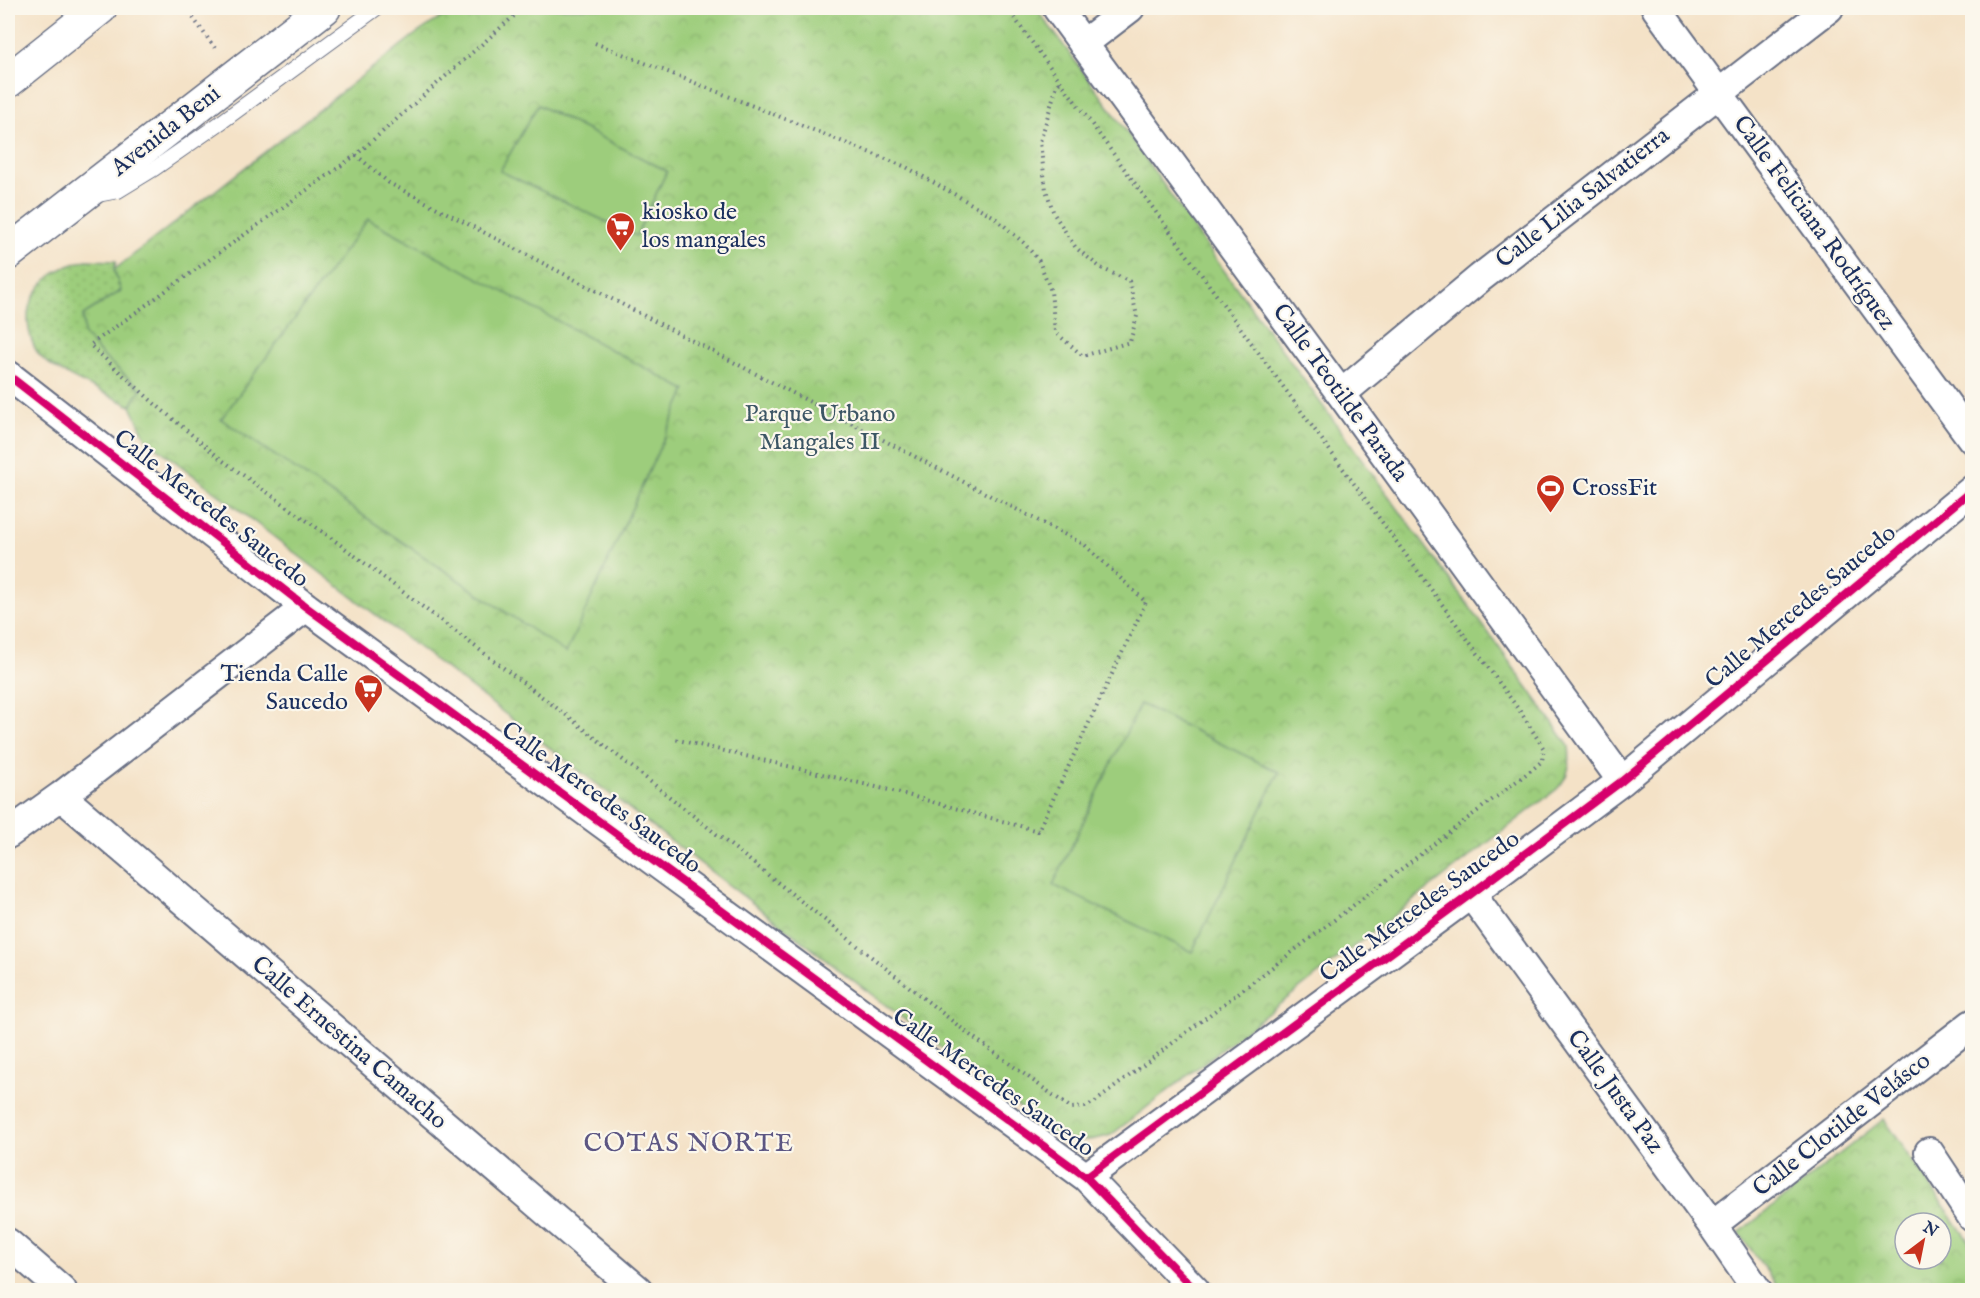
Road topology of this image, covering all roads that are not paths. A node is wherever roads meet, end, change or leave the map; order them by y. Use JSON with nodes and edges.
{"nodes":[{"id":1,"x":100,"y":8,"type":"edge"},
{"id":2,"x":324,"y":8,"type":"edge"},
{"id":3,"x":377,"y":8,"type":"edge"},
{"id":4,"x":1057,"y":8,"type":"edge"},
{"id":5,"x":1130,"y":8,"type":"edge"},
{"id":6,"x":1656,"y":8,"type":"edge"},
{"id":7,"x":1830,"y":8,"type":"edge"},
{"id":8,"x":1083,"y":44,"type":"junction"},
{"id":9,"x":8,"y":81,"type":"edge"},
{"id":10,"x":1718,"y":92,"type":"junction"},
{"id":11,"x":80,"y":198,"type":"junction"},
{"id":12,"x":8,"y":253,"type":"edge"},
{"id":13,"x":8,"y":375,"type":"edge"},
{"id":14,"x":1341,"y":394,"type":"junction"},
{"id":15,"x":1972,"y":439,"type":"edge"},
{"id":16,"x":1972,"y":490,"type":"edge"},
{"id":17,"x":306,"y":607,"type":"junction"},
{"id":18,"x":1622,"y":781,"type":"junction"},
{"id":19,"x":61,"y":796,"type":"junction"},
{"id":20,"x":8,"y":834,"type":"edge"},
{"id":21,"x":1471,"y":894,"type":"junction"},
{"id":22,"x":1972,"y":1024,"type":"edge"},
{"id":23,"x":1929,"y":1152,"type":"dead end"},
{"id":24,"x":1086,"y":1176,"type":"junction"},
{"id":25,"x":1972,"y":1217,"type":"edge"},
{"id":26,"x":1712,"y":1225,"type":"junction"},
{"id":27,"x":8,"y":1243,"type":"edge"},
{"id":28,"x":62,"y":1290,"type":"edge"},
{"id":29,"x":638,"y":1290,"type":"edge"},
{"id":30,"x":1194,"y":1290,"type":"edge"},
{"id":31,"x":1756,"y":1290,"type":"edge"}],
"edges":[{"from":1,"to":9,"type":"street"},
{"from":2,"to":11,"type":"street","name":"Avenida Beni"},
{"from":3,"to":11,"type":"lane"},
{"from":4,"to":8,"type":"street","name":"Calle Teotilde Parada"},
{"from":5,"to":8,"type":"street"},
{"from":6,"to":10,"type":"street","name":"Calle Feliciana Rodríguez"},
{"from":7,"to":10,"type":"street","name":"Calle Lilia Salvatierra"},
{"from":8,"to":14,"type":"street","name":"Calle Teotilde Parada"},
{"from":10,"to":14,"type":"street","name":"Calle Lilia Salvatierra"},
{"from":10,"to":15,"type":"street","name":"Calle Feliciana Rodríguez"},
{"from":11,"to":12,"type":"street","name":"Avenida Beni"},
{"from":13,"to":17,"type":"street","name":"Calle Mercedes Saucedo"},
{"from":14,"to":18,"type":"street","name":"Calle Teotilde Parada"},
{"from":16,"to":18,"type":"street","name":"Calle Mercedes Saucedo"},
{"from":17,"to":19,"type":"street"},
{"from":17,"to":24,"type":"street","name":"Calle Mercedes Saucedo"},
{"from":18,"to":21,"type":"street","name":"Calle Mercedes Saucedo"},
{"from":19,"to":20,"type":"street"},
{"from":19,"to":29,"type":"street","name":"Calle Ernestina Camacho"},
{"from":21,"to":24,"type":"street","name":"Calle Mercedes Saucedo"},
{"from":21,"to":26,"type":"street","name":"Calle Justa Paz"},
{"from":22,"to":26,"type":"street","name":"Calle Clotilde Velásco"},
{"from":23,"to":25,"type":"street"},
{"from":24,"to":30,"type":"street"},
{"from":26,"to":31,"type":"street","name":"Calle Justa Paz"},
{"from":27,"to":28,"type":"street"}]}
